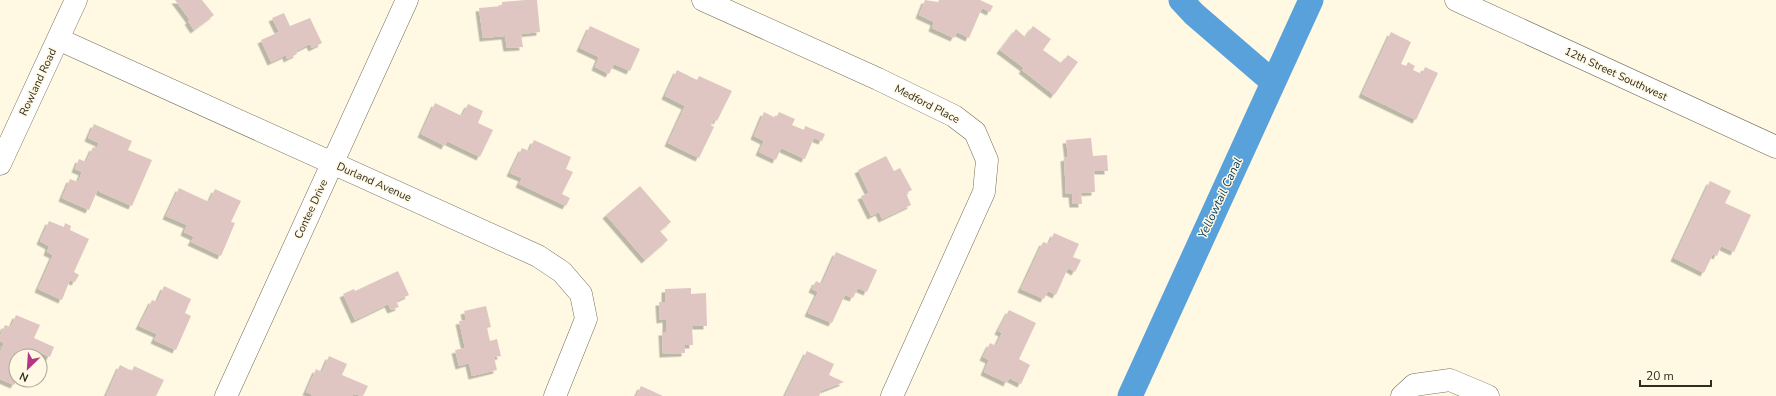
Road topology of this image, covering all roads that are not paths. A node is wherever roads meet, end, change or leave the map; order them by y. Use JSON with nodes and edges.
{"nodes":[{"id":1,"x":76,"y":0,"type":"edge"},
{"id":2,"x":407,"y":0,"type":"edge"},
{"id":3,"x":703,"y":0,"type":"edge"},
{"id":4,"x":1456,"y":0,"type":"edge"},
{"id":5,"x":58,"y":39,"type":"junction"},
{"id":6,"x":1776,"y":147,"type":"edge"},
{"id":7,"x":332,"y":163,"type":"junction"},
{"id":8,"x":0,"y":164,"type":"edge"},
{"id":9,"x":1408,"y":391,"type":"edge"},
{"id":10,"x":226,"y":396,"type":"edge"},
{"id":11,"x":555,"y":396,"type":"edge"},
{"id":12,"x":892,"y":396,"type":"edge"},
{"id":13,"x":1488,"y":396,"type":"edge"}],
"edges":[{"from":1,"to":5,"type":"street","name":"Rowland Road"},
{"from":2,"to":7,"type":"street","name":"Contee Drive"},
{"from":3,"to":12,"type":"street","name":"Medford Place"},
{"from":4,"to":6,"type":"street","name":"12th Street Southwest"},
{"from":5,"to":7,"type":"street","name":"Durland Avenue"},
{"from":5,"to":8,"type":"street","name":"Rowland Road"},
{"from":7,"to":10,"type":"street","name":"Contee Drive"},
{"from":7,"to":11,"type":"street","name":"Durland Avenue"},
{"from":9,"to":13,"type":"street"}]}
